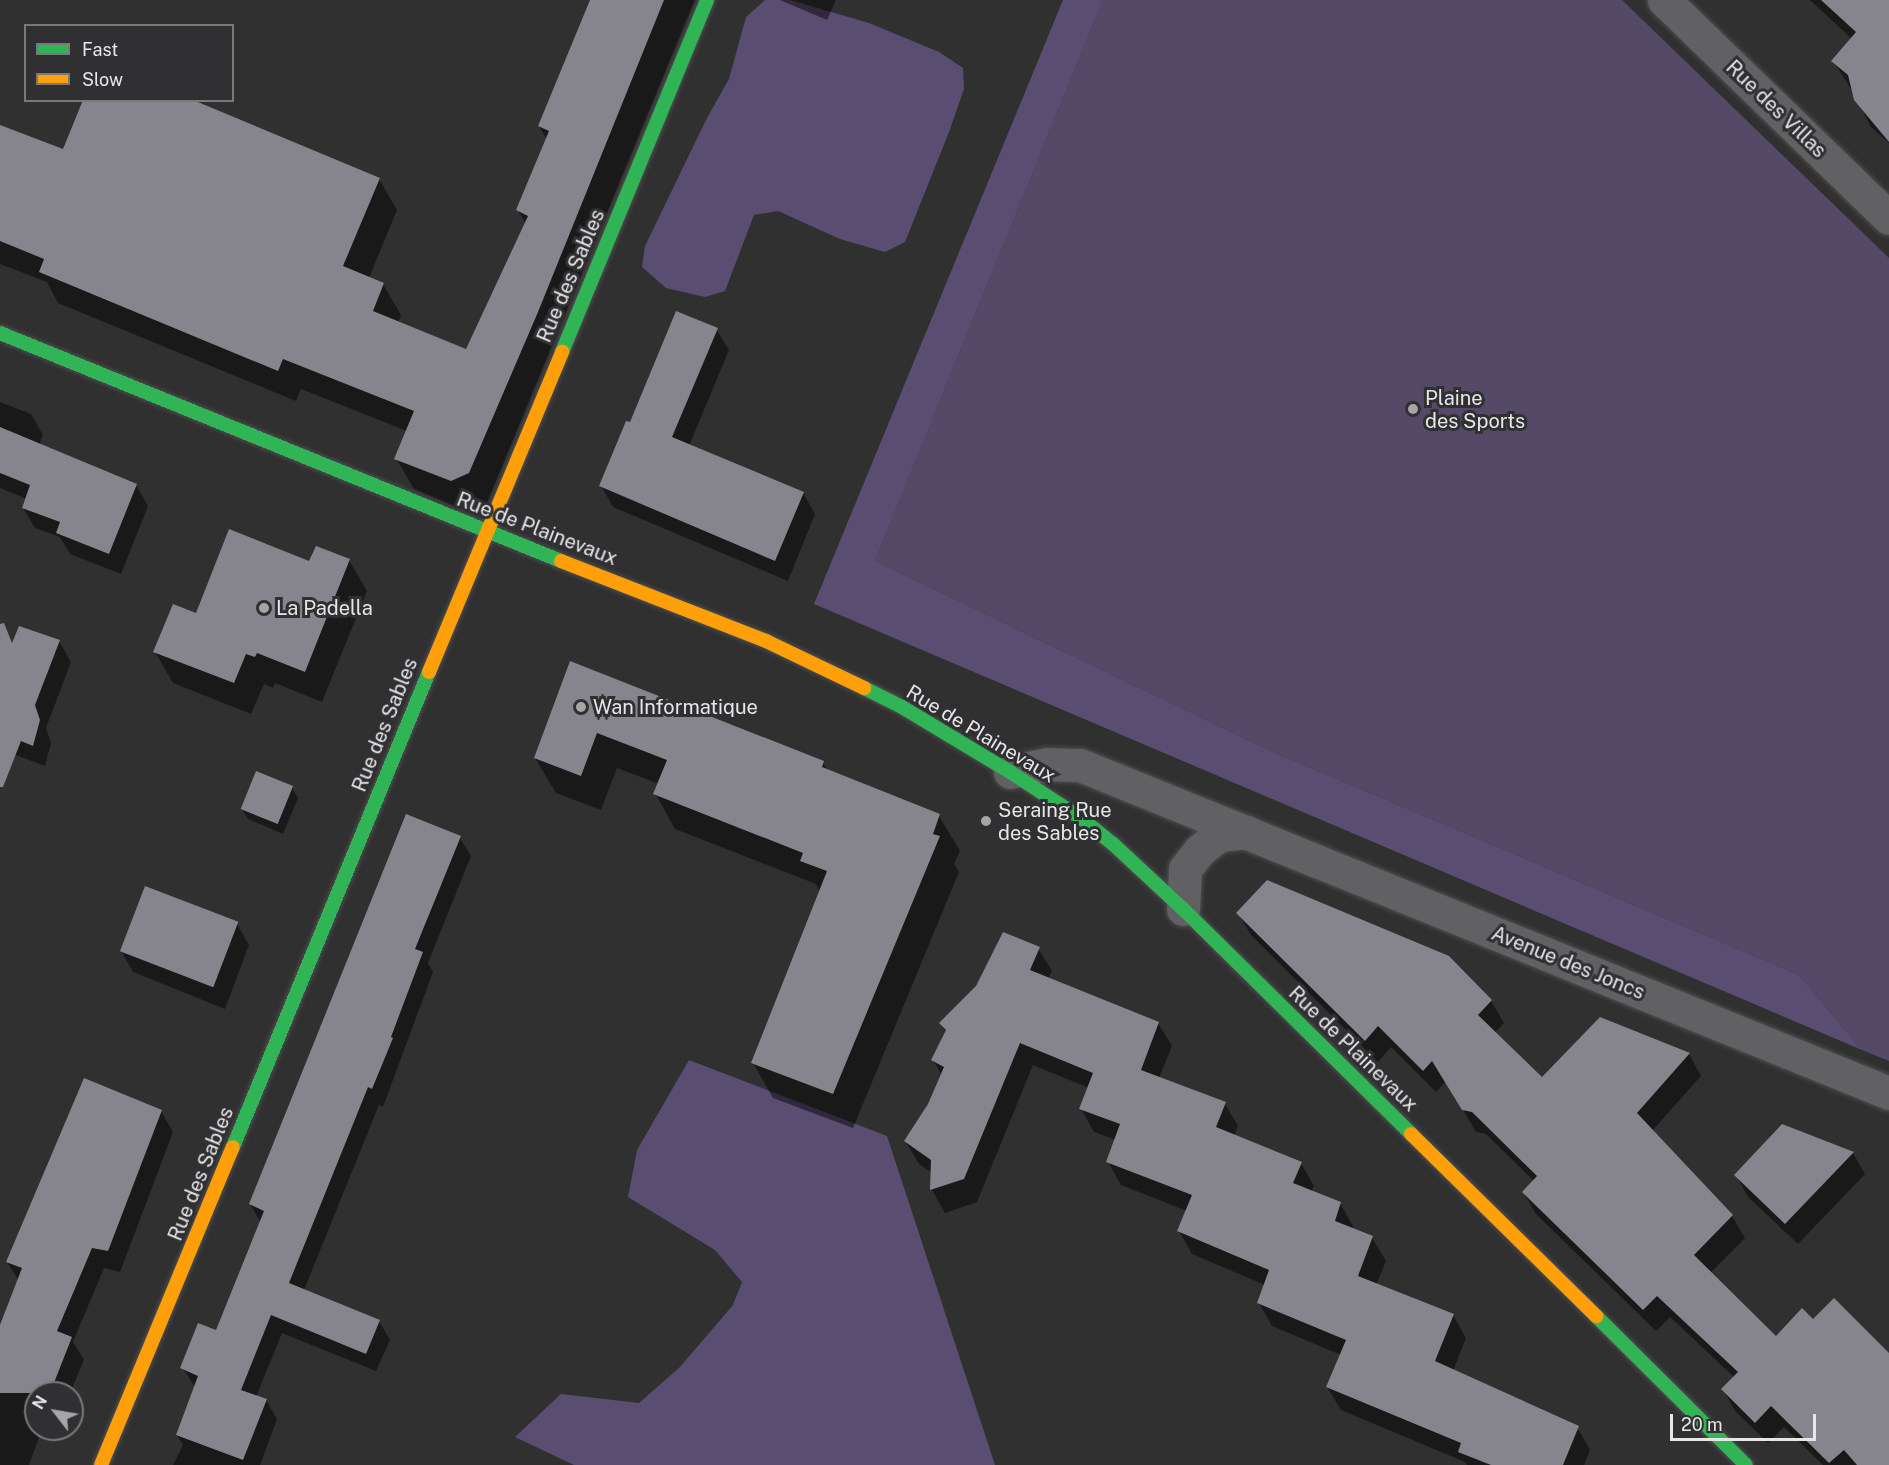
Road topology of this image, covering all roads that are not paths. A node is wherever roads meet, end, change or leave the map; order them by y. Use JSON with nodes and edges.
{"nodes":[{"id":1,"x":707,"y":0,"type":"edge"},
{"id":2,"x":1664,"y":0,"type":"edge"},
{"id":3,"x":1889,"y":218,"type":"edge"},
{"id":4,"x":0,"y":333,"type":"edge"},
{"id":5,"x":485,"y":531,"type":"junction"},
{"id":6,"x":1010,"y":772,"type":"junction"},
{"id":7,"x":1247,"y":832,"type":"junction"},
{"id":8,"x":1183,"y":909,"type":"junction"},
{"id":9,"x":1889,"y":1093,"type":"edge"},
{"id":10,"x":101,"y":1465,"type":"edge"},
{"id":11,"x":1746,"y":1465,"type":"edge"}],
"edges":[{"from":1,"to":5,"type":"street","name":"Rue des Sables"},
{"from":2,"to":3,"type":"street","name":"Rue des Villas"},
{"from":4,"to":5,"type":"street","name":"Rue de Plainevaux"},
{"from":5,"to":6,"type":"street","name":"Rue de Plainevaux"},
{"from":5,"to":10,"type":"street","name":"Rue des Sables"},
{"from":6,"to":7,"type":"street","name":"Avenue des Joncs"},
{"from":6,"to":8,"type":"street","name":"Rue de Plainevaux"},
{"from":7,"to":8,"type":"street"},
{"from":7,"to":9,"type":"street","name":"Avenue des Joncs"},
{"from":8,"to":11,"type":"street","name":"Rue de Plainevaux"}]}
